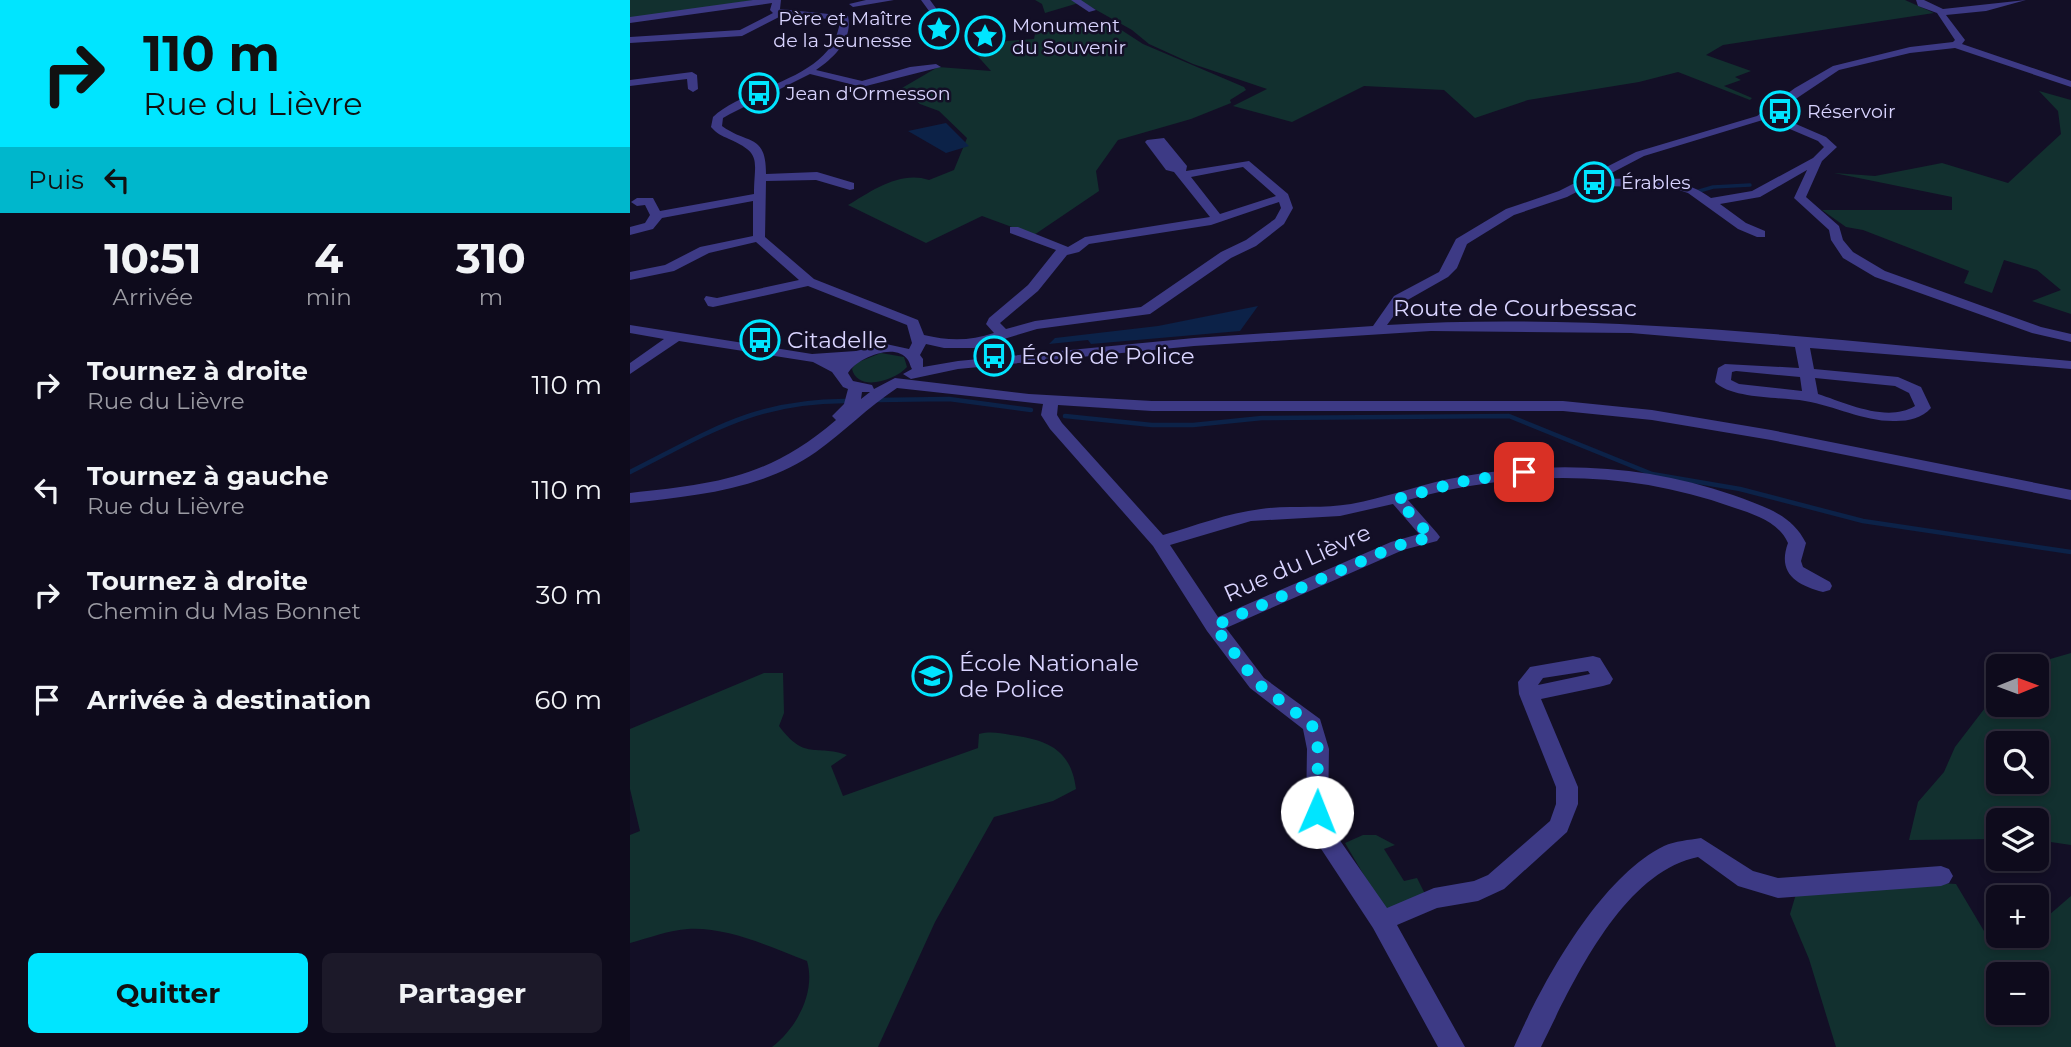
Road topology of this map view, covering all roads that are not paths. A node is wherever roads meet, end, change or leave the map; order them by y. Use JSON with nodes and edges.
{"nodes":[{"id":1,"x":766,"y":0,"type":"edge"},
{"id":2,"x":775,"y":0,"type":"edge"},
{"id":3,"x":890,"y":0,"type":"edge"},
{"id":4,"x":925,"y":0,"type":"edge"},
{"id":5,"x":1075,"y":0,"type":"edge"},
{"id":6,"x":1909,"y":0,"type":"edge"},
{"id":7,"x":2022,"y":0,"type":"edge"},
{"id":8,"x":1920,"y":2,"type":"edge"},
{"id":9,"x":858,"y":3,"type":"edge"},
{"id":10,"x":1092,"y":10,"type":"dead end"},
{"id":11,"x":1942,"y":12,"type":"junction"},
{"id":12,"x":781,"y":13,"type":"junction"},
{"id":13,"x":630,"y":20,"type":"edge"},
{"id":14,"x":946,"y":25,"type":"dead end"},
{"id":15,"x":630,"y":40,"type":"edge"},
{"id":16,"x":1956,"y":45,"type":"junction"},
{"id":17,"x":936,"y":67,"type":"dead end"},
{"id":18,"x":809,"y":71,"type":"junction"},
{"id":19,"x":630,"y":83,"type":"edge"},
{"id":20,"x":2071,"y":84,"type":"edge"},
{"id":21,"x":693,"y":89,"type":"dead end"},
{"id":22,"x":1765,"y":115,"type":"junction"},
{"id":23,"x":1817,"y":160,"type":"junction"},
{"id":24,"x":1622,"y":163,"type":"junction"},
{"id":25,"x":760,"y":178,"type":"junction"},
{"id":26,"x":1671,"y":183,"type":"junction"},
{"id":27,"x":1585,"y":184,"type":"junction"},
{"id":28,"x":850,"y":186,"type":"dead end"},
{"id":29,"x":1767,"y":188,"type":"junction"},
{"id":30,"x":760,"y":197,"type":"junction"},
{"id":31,"x":1284,"y":197,"type":"junction"},
{"id":32,"x":1800,"y":198,"type":"junction"},
{"id":33,"x":637,"y":202,"type":"dead end"},
{"id":34,"x":1711,"y":202,"type":"junction"},
{"id":35,"x":656,"y":215,"type":"junction"},
{"id":36,"x":1217,"y":218,"type":"junction"},
{"id":37,"x":1014,"y":230,"type":"dead end"},
{"id":38,"x":630,"y":231,"type":"edge"},
{"id":39,"x":1761,"y":234,"type":"dead end"},
{"id":40,"x":759,"y":238,"type":"junction"},
{"id":41,"x":1062,"y":252,"type":"junction"},
{"id":42,"x":630,"y":276,"type":"edge"},
{"id":43,"x":809,"y":282,"type":"junction"},
{"id":44,"x":711,"y":299,"type":"dead end"},
{"id":45,"x":630,"y":329,"type":"edge"},
{"id":46,"x":1377,"y":331,"type":"junction"},
{"id":47,"x":1003,"y":334,"type":"junction"},
{"id":48,"x":677,"y":337,"type":"junction"},
{"id":49,"x":917,"y":338,"type":"junction"},
{"id":50,"x":2071,"y":338,"type":"edge"},
{"id":51,"x":1802,"y":345,"type":"junction"},
{"id":52,"x":884,"y":349,"type":"junction"},
{"id":53,"x":858,"y":355,"type":"junction"},
{"id":54,"x":915,"y":357,"type":"junction"},
{"id":55,"x":812,"y":358,"type":"junction"},
{"id":56,"x":958,"y":365,"type":"junction"},
{"id":57,"x":2071,"y":365,"type":"edge"},
{"id":58,"x":630,"y":370,"type":"edge"},
{"id":59,"x":841,"y":373,"type":"junction"},
{"id":60,"x":1807,"y":373,"type":"junction"},
{"id":61,"x":906,"y":380,"type":"junction"},
{"id":62,"x":856,"y":387,"type":"junction"},
{"id":63,"x":1811,"y":397,"type":"junction"},
{"id":64,"x":1051,"y":400,"type":"junction"},
{"id":65,"x":630,"y":489,"type":"edge"},
{"id":66,"x":2071,"y":495,"type":"edge"},
{"id":67,"x":630,"y":498,"type":"edge"},
{"id":68,"x":1397,"y":499,"type":"junction"},
{"id":69,"x":1159,"y":542,"type":"junction"},
{"id":70,"x":1823,"y":586,"type":"dead end"},
{"id":71,"x":1214,"y":626,"type":"junction"},
{"id":72,"x":1529,"y":694,"type":"dead end"},
{"id":73,"x":1941,"y":876,"type":"dead end"},
{"id":74,"x":1382,"y":921,"type":"junction"},
{"id":75,"x":1451,"y":1047,"type":"edge"},
{"id":76,"x":1527,"y":1047,"type":"edge"}],
"edges":[{"from":1,"to":2,"type":"street"},
{"from":1,"to":13,"type":"street"},
{"from":2,"to":12,"type":"street"},
{"from":3,"to":9,"type":"street"},
{"from":4,"to":14,"type":"street"},
{"from":5,"to":10,"type":"street"},
{"from":6,"to":8,"type":"street"},
{"from":7,"to":11,"type":"street"},
{"from":8,"to":11,"type":"street"},
{"from":11,"to":16,"type":"street"},
{"from":12,"to":15,"type":"street"},
{"from":12,"to":18,"type":"street"},
{"from":16,"to":20,"type":"street"},
{"from":16,"to":22,"type":"street"},
{"from":17,"to":18,"type":"street"},
{"from":18,"to":25,"type":"street"},
{"from":19,"to":21,"type":"street"},
{"from":22,"to":23,"type":"street"},
{"from":22,"to":24,"type":"street"},
{"from":23,"to":29,"type":"street"},
{"from":23,"to":32,"type":"street"},
{"from":24,"to":26,"type":"street"},
{"from":24,"to":27,"type":"street"},
{"from":25,"to":28,"type":"street"},
{"from":25,"to":30,"type":"street"},
{"from":26,"to":27,"type":"street"},
{"from":26,"to":34,"type":"street"},
{"from":27,"to":46,"type":"street"},
{"from":29,"to":32,"type":"street"},
{"from":29,"to":34,"type":"street"},
{"from":30,"to":35,"type":"street"},
{"from":30,"to":40,"type":"street"},
{"from":31,"to":36,"type":"street"},
{"from":31,"to":36,"type":"street"},
{"from":31,"to":47,"type":"street"},
{"from":32,"to":50,"type":"street"},
{"from":33,"to":35,"type":"street"},
{"from":34,"to":39,"type":"street"},
{"from":35,"to":38,"type":"street"},
{"from":36,"to":41,"type":"street"},
{"from":37,"to":41,"type":"street"},
{"from":40,"to":42,"type":"street"},
{"from":40,"to":43,"type":"street"},
{"from":41,"to":47,"type":"street"},
{"from":43,"to":44,"type":"street"},
{"from":43,"to":49,"type":"street"},
{"from":45,"to":48,"type":"street"},
{"from":46,"to":51,"type":"street","name":"Route de Courbessac"},
{"from":46,"to":56,"type":"street","name":"Route de Courbessac"},
{"from":47,"to":49,"type":"street"},
{"from":48,"to":55,"type":"street"},
{"from":48,"to":58,"type":"street"},
{"from":49,"to":52,"type":"street"},
{"from":49,"to":54,"type":"street"},
{"from":51,"to":57,"type":"street","name":"Route de Courbessac"},
{"from":51,"to":60,"type":"street"},
{"from":52,"to":53,"type":"street"},
{"from":52,"to":54,"type":"street","name":"Route de Courbessac"},
{"from":53,"to":55,"type":"street"},
{"from":53,"to":59,"type":"street"},
{"from":54,"to":56,"type":"street","name":"Route de Courbessac"},
{"from":54,"to":61,"type":"street"},
{"from":55,"to":59,"type":"street"},
{"from":56,"to":61,"type":"street","name":"Route de Courbessac"},
{"from":59,"to":62,"type":"street"},
{"from":60,"to":63,"type":"street"},
{"from":60,"to":63,"type":"street"},
{"from":60,"to":63,"type":"street"},
{"from":61,"to":62,"type":"street"},
{"from":61,"to":64,"type":"street"},
{"from":61,"to":67,"type":"street"},
{"from":62,"to":65,"type":"street"},
{"from":64,"to":66,"type":"street"},
{"from":64,"to":69,"type":"street"},
{"from":68,"to":69,"type":"street"},
{"from":68,"to":70,"type":"street"},
{"from":68,"to":71,"type":"street","name":"Rue du Lièvre"},
{"from":69,"to":71,"type":"street"},
{"from":71,"to":74,"type":"street"},
{"from":72,"to":74,"type":"street"},
{"from":73,"to":76,"type":"street"},
{"from":74,"to":75,"type":"street"}]}
